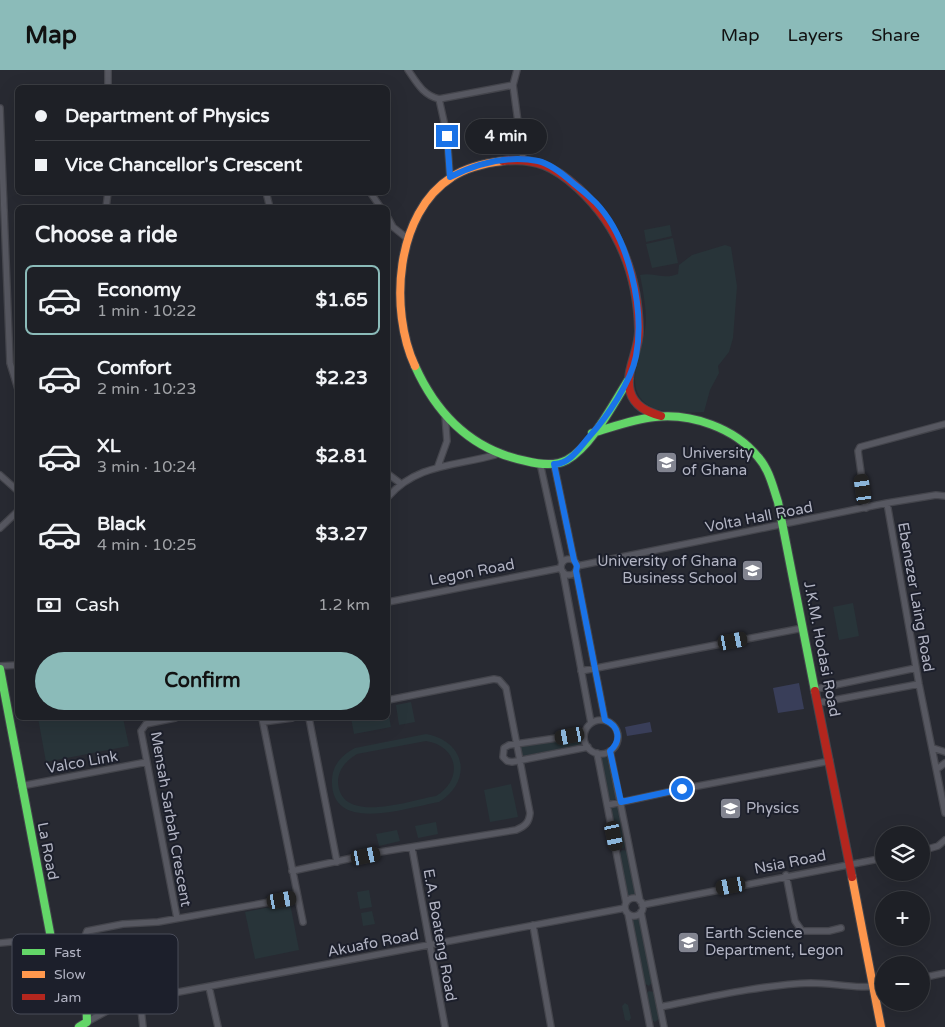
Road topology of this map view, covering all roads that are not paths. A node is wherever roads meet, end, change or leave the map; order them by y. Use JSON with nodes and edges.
{"nodes":[{"id":1,"x":108,"y":70,"type":"edge"},
{"id":2,"x":408,"y":70,"type":"edge"},
{"id":3,"x":517,"y":70,"type":"edge"},
{"id":4,"x":108,"y":85,"type":"edge"},
{"id":5,"x":513,"y":85,"type":"junction"},
{"id":6,"x":439,"y":99,"type":"junction"},
{"id":7,"x":0,"y":108,"type":"edge"},
{"id":8,"x":523,"y":160,"type":"junction"},
{"id":9,"x":450,"y":177,"type":"junction"},
{"id":10,"x":390,"y":222,"type":"edge"},
{"id":11,"x":408,"y":239,"type":"junction"},
{"id":12,"x":15,"y":379,"type":"edge"},
{"id":13,"x":629,"y":379,"type":"junction"},
{"id":14,"x":445,"y":415,"type":"junction"},
{"id":15,"x":661,"y":416,"type":"junction"},
{"id":16,"x":945,"y":424,"type":"edge"},
{"id":17,"x":592,"y":434,"type":"junction"},
{"id":18,"x":495,"y":455,"type":"junction"},
{"id":19,"x":540,"y":463,"type":"junction"},
{"id":20,"x":554,"y":464,"type":"junction"},
{"id":21,"x":438,"y":466,"type":"junction"},
{"id":22,"x":0,"y":475,"type":"edge"},
{"id":23,"x":390,"y":476,"type":"edge"},
{"id":24,"x":400,"y":483,"type":"junction"},
{"id":25,"x":15,"y":488,"type":"edge"},
{"id":26,"x":390,"y":495,"type":"edge"},
{"id":27,"x":945,"y":496,"type":"edge"},
{"id":28,"x":887,"y":503,"type":"junction"},
{"id":29,"x":866,"y":508,"type":"junction"},
{"id":30,"x":15,"y":514,"type":"edge"},
{"id":31,"x":783,"y":525,"type":"junction"},
{"id":32,"x":0,"y":528,"type":"edge"},
{"id":33,"x":574,"y":560,"type":"junction"},
{"id":34,"x":562,"y":568,"type":"junction"},
{"id":35,"x":577,"y":568,"type":"junction"},
{"id":36,"x":390,"y":602,"type":"edge"},
{"id":37,"x":803,"y":628,"type":"junction"},
{"id":38,"x":15,"y":665,"type":"edge"},
{"id":39,"x":0,"y":667,"type":"edge"},
{"id":40,"x":595,"y":668,"type":"junction"},
{"id":41,"x":916,"y":668,"type":"junction"},
{"id":42,"x":581,"y":671,"type":"junction"},
{"id":43,"x":919,"y":684,"type":"junction"},
{"id":44,"x":816,"y":688,"type":"junction"},
{"id":45,"x":390,"y":700,"type":"edge"},
{"id":46,"x":0,"y":701,"type":"edge"},
{"id":47,"x":818,"y":703,"type":"junction"},
{"id":48,"x":6,"y":709,"type":"junction"},
{"id":49,"x":165,"y":720,"type":"edge"},
{"id":50,"x":262,"y":720,"type":"edge"},
{"id":51,"x":309,"y":720,"type":"edge"},
{"id":52,"x":605,"y":720,"type":"junction"},
{"id":53,"x":591,"y":723,"type":"junction"},
{"id":54,"x":584,"y":734,"type":"junction"},
{"id":55,"x":517,"y":746,"type":"junction"},
{"id":56,"x":588,"y":747,"type":"junction"},
{"id":57,"x":933,"y":748,"type":"junction"},
{"id":58,"x":610,"y":751,"type":"junction"},
{"id":59,"x":945,"y":752,"type":"edge"},
{"id":60,"x":598,"y":753,"type":"junction"},
{"id":61,"x":520,"y":758,"type":"junction"},
{"id":62,"x":830,"y":761,"type":"junction"},
{"id":63,"x":147,"y":762,"type":"junction"},
{"id":64,"x":945,"y":763,"type":"edge"},
{"id":65,"x":938,"y":769,"type":"junction"},
{"id":66,"x":21,"y":786,"type":"junction"},
{"id":67,"x":621,"y":802,"type":"junction"},
{"id":68,"x":608,"y":805,"type":"junction"},
{"id":69,"x":945,"y":813,"type":"edge"},
{"id":70,"x":944,"y":841,"type":"edge"},
{"id":71,"x":412,"y":848,"type":"junction"},
{"id":72,"x":930,"y":849,"type":"edge"},
{"id":73,"x":875,"y":860,"type":"edge"},
{"id":74,"x":337,"y":862,"type":"junction"},
{"id":75,"x":849,"y":864,"type":"junction"},
{"id":76,"x":292,"y":870,"type":"junction"},
{"id":77,"x":786,"y":875,"type":"junction"},
{"id":78,"x":298,"y":897,"type":"junction"},
{"id":79,"x":641,"y":903,"type":"junction"},
{"id":80,"x":626,"y":905,"type":"junction"},
{"id":81,"x":641,"y":912,"type":"junction"},
{"id":82,"x":628,"y":914,"type":"junction"},
{"id":83,"x":178,"y":918,"type":"junction"},
{"id":84,"x":303,"y":922,"type":"dead end"},
{"id":85,"x":533,"y":925,"type":"junction"},
{"id":86,"x":841,"y":928,"type":"dead end"},
{"id":87,"x":49,"y":934,"type":"edge"},
{"id":88,"x":86,"y":934,"type":"edge"},
{"id":89,"x":430,"y":945,"type":"junction"},
{"id":90,"x":945,"y":973,"type":"edge"},
{"id":91,"x":930,"y":976,"type":"edge"},
{"id":92,"x":209,"y":987,"type":"junction"},
{"id":93,"x":874,"y":987,"type":"junction"},
{"id":94,"x":656,"y":988,"type":"junction"},
{"id":95,"x":643,"y":991,"type":"junction"},
{"id":96,"x":178,"y":993,"type":"edge"},
{"id":97,"x":660,"y":1007,"type":"junction"},
{"id":98,"x":87,"y":1014,"type":"edge"},
{"id":99,"x":99,"y":1014,"type":"edge"},
{"id":100,"x":142,"y":1014,"type":"edge"},
{"id":101,"x":87,"y":1022,"type":"junction"},
{"id":102,"x":664,"y":1026,"type":"edge"},
{"id":103,"x":78,"y":1027,"type":"edge"},
{"id":104,"x":143,"y":1027,"type":"edge"},
{"id":105,"x":218,"y":1027,"type":"edge"},
{"id":106,"x":445,"y":1027,"type":"edge"},
{"id":107,"x":551,"y":1027,"type":"edge"},
{"id":108,"x":650,"y":1027,"type":"edge"},
{"id":109,"x":881,"y":1027,"type":"edge"}],
"edges":[{"from":1,"to":4,"type":"street"},
{"from":2,"to":6,"type":"street"},
{"from":3,"to":5,"type":"street"},
{"from":5,"to":6,"type":"street"},
{"from":5,"to":8,"type":"street"},
{"from":6,"to":9,"type":"street"},
{"from":7,"to":12,"type":"street"},
{"from":8,"to":9,"type":"street"},
{"from":8,"to":13,"type":"street"},
{"from":9,"to":11,"type":"street"},
{"from":10,"to":11,"type":"street"},
{"from":11,"to":14,"type":"street"},
{"from":13,"to":15,"type":"street"},
{"from":13,"to":17,"type":"street"},
{"from":14,"to":18,"type":"street"},
{"from":14,"to":21,"type":"street"},
{"from":15,"to":17,"type":"street","name":"J.K.M. Hodasi Road"},
{"from":15,"to":31,"type":"street","name":"J.K.M. Hodasi Road"},
{"from":16,"to":29,"type":"street"},
{"from":17,"to":20,"type":"street"},
{"from":18,"to":19,"type":"street"},
{"from":18,"to":21,"type":"street"},
{"from":19,"to":20,"type":"street"},
{"from":19,"to":34,"type":"street"},
{"from":20,"to":33,"type":"street"},
{"from":21,"to":24,"type":"street"},
{"from":22,"to":25,"type":"street"},
{"from":23,"to":24,"type":"street"},
{"from":24,"to":26,"type":"street"},
{"from":27,"to":28,"type":"street","name":"Volta Hall Road"},
{"from":28,"to":29,"type":"street","name":"Volta Hall Road"},
{"from":28,"to":41,"type":"street","name":"Ebenezer Laing Road"},
{"from":29,"to":31,"type":"street","name":"Volta Hall Road"},
{"from":30,"to":32,"type":"street"},
{"from":31,"to":35,"type":"street","name":"Volta Hall Road"},
{"from":31,"to":37,"type":"street","name":"J.K.M. Hodasi Road"},
{"from":33,"to":34,"type":"street"},
{"from":33,"to":35,"type":"street"},
{"from":34,"to":35,"type":"street","name":"Volta Hall Road"},
{"from":34,"to":36,"type":"street","name":"Legon Road"},
{"from":34,"to":42,"type":"street"},
{"from":35,"to":40,"type":"street"},
{"from":37,"to":40,"type":"street"},
{"from":37,"to":44,"type":"street","name":"J.K.M. Hodasi Road"},
{"from":38,"to":39,"type":"street"},
{"from":39,"to":48,"type":"street","name":"La Road"},
{"from":40,"to":42,"type":"street"},
{"from":40,"to":52,"type":"street"},
{"from":41,"to":43,"type":"street","name":"Ebenezer Laing Road"},
{"from":41,"to":44,"type":"street"},
{"from":42,"to":53,"type":"street"},
{"from":43,"to":47,"type":"street"},
{"from":43,"to":57,"type":"street","name":"Ebenezer Laing Road"},
{"from":44,"to":47,"type":"street","name":"J.K.M. Hodasi Road"},
{"from":45,"to":55,"type":"street"},
{"from":46,"to":48,"type":"street","name":"La Road"},
{"from":47,"to":62,"type":"street","name":"J.K.M. Hodasi Road"},
{"from":48,"to":66,"type":"street","name":"La Road"},
{"from":49,"to":63,"type":"street","name":"Mensah Sarbah Crescent"},
{"from":50,"to":76,"type":"street"},
{"from":51,"to":74,"type":"street"},
{"from":52,"to":53,"type":"street"},
{"from":52,"to":58,"type":"street"},
{"from":53,"to":54,"type":"street"},
{"from":54,"to":55,"type":"street"},
{"from":54,"to":56,"type":"street"},
{"from":55,"to":61,"type":"street"},
{"from":55,"to":61,"type":"street"},
{"from":56,"to":60,"type":"street"},
{"from":56,"to":61,"type":"street"},
{"from":57,"to":59,"type":"street"},
{"from":57,"to":65,"type":"street","name":"Ebenezer Laing Road"},
{"from":58,"to":60,"type":"street"},
{"from":58,"to":67,"type":"street"},
{"from":60,"to":68,"type":"street"},
{"from":61,"to":71,"type":"street"},
{"from":62,"to":67,"type":"street"},
{"from":62,"to":75,"type":"street","name":"J.K.M. Hodasi Road"},
{"from":63,"to":66,"type":"street","name":"Valco Link"},
{"from":63,"to":83,"type":"street","name":"Mensah Sarbah Crescent"},
{"from":64,"to":65,"type":"street"},
{"from":65,"to":69,"type":"street","name":"Ebenezer Laing Road"},
{"from":66,"to":87,"type":"street","name":"La Road"},
{"from":67,"to":68,"type":"street"},
{"from":67,"to":79,"type":"street"},
{"from":68,"to":80,"type":"street"},
{"from":70,"to":72,"type":"street"},
{"from":71,"to":74,"type":"street"},
{"from":71,"to":89,"type":"street","name":"E.A. Boateng Road"},
{"from":73,"to":75,"type":"street","name":"Nsia Road"},
{"from":74,"to":76,"type":"street"},
{"from":75,"to":77,"type":"street","name":"Nsia Road"},
{"from":75,"to":93,"type":"street","name":"J.K.M. Hodasi Road"},
{"from":76,"to":78,"type":"street"},
{"from":77,"to":79,"type":"street","name":"Nsia Road"},
{"from":77,"to":86,"type":"street"},
{"from":78,"to":83,"type":"street","name":"Mensah Sarbah Crescent"},
{"from":78,"to":84,"type":"street"},
{"from":79,"to":80,"type":"street"},
{"from":79,"to":81,"type":"street"},
{"from":80,"to":82,"type":"street"},
{"from":80,"to":85,"type":"street","name":"Akuafo Road"},
{"from":81,"to":82,"type":"street"},
{"from":81,"to":94,"type":"street"},
{"from":82,"to":95,"type":"street"},
{"from":83,"to":88,"type":"street"},
{"from":85,"to":89,"type":"street","name":"Akuafo Road"},
{"from":85,"to":107,"type":"street"},
{"from":89,"to":92,"type":"street","name":"Akuafo Road"},
{"from":89,"to":106,"type":"street","name":"E.A. Boateng Road"},
{"from":90,"to":91,"type":"street"},
{"from":92,"to":96,"type":"street","name":"Akuafo Road"},
{"from":92,"to":105,"type":"street"},
{"from":93,"to":97,"type":"street"},
{"from":93,"to":109,"type":"street","name":"J.K.M. Hodasi Road"},
{"from":94,"to":95,"type":"street"},
{"from":94,"to":97,"type":"street"},
{"from":95,"to":108,"type":"street"},
{"from":97,"to":102,"type":"street"},
{"from":98,"to":101,"type":"street"},
{"from":99,"to":101,"type":"street","name":"Akuafo Road"},
{"from":100,"to":104,"type":"street"},
{"from":101,"to":103,"type":"street"},
{"from":102,"to":108,"type":"street"}]}
